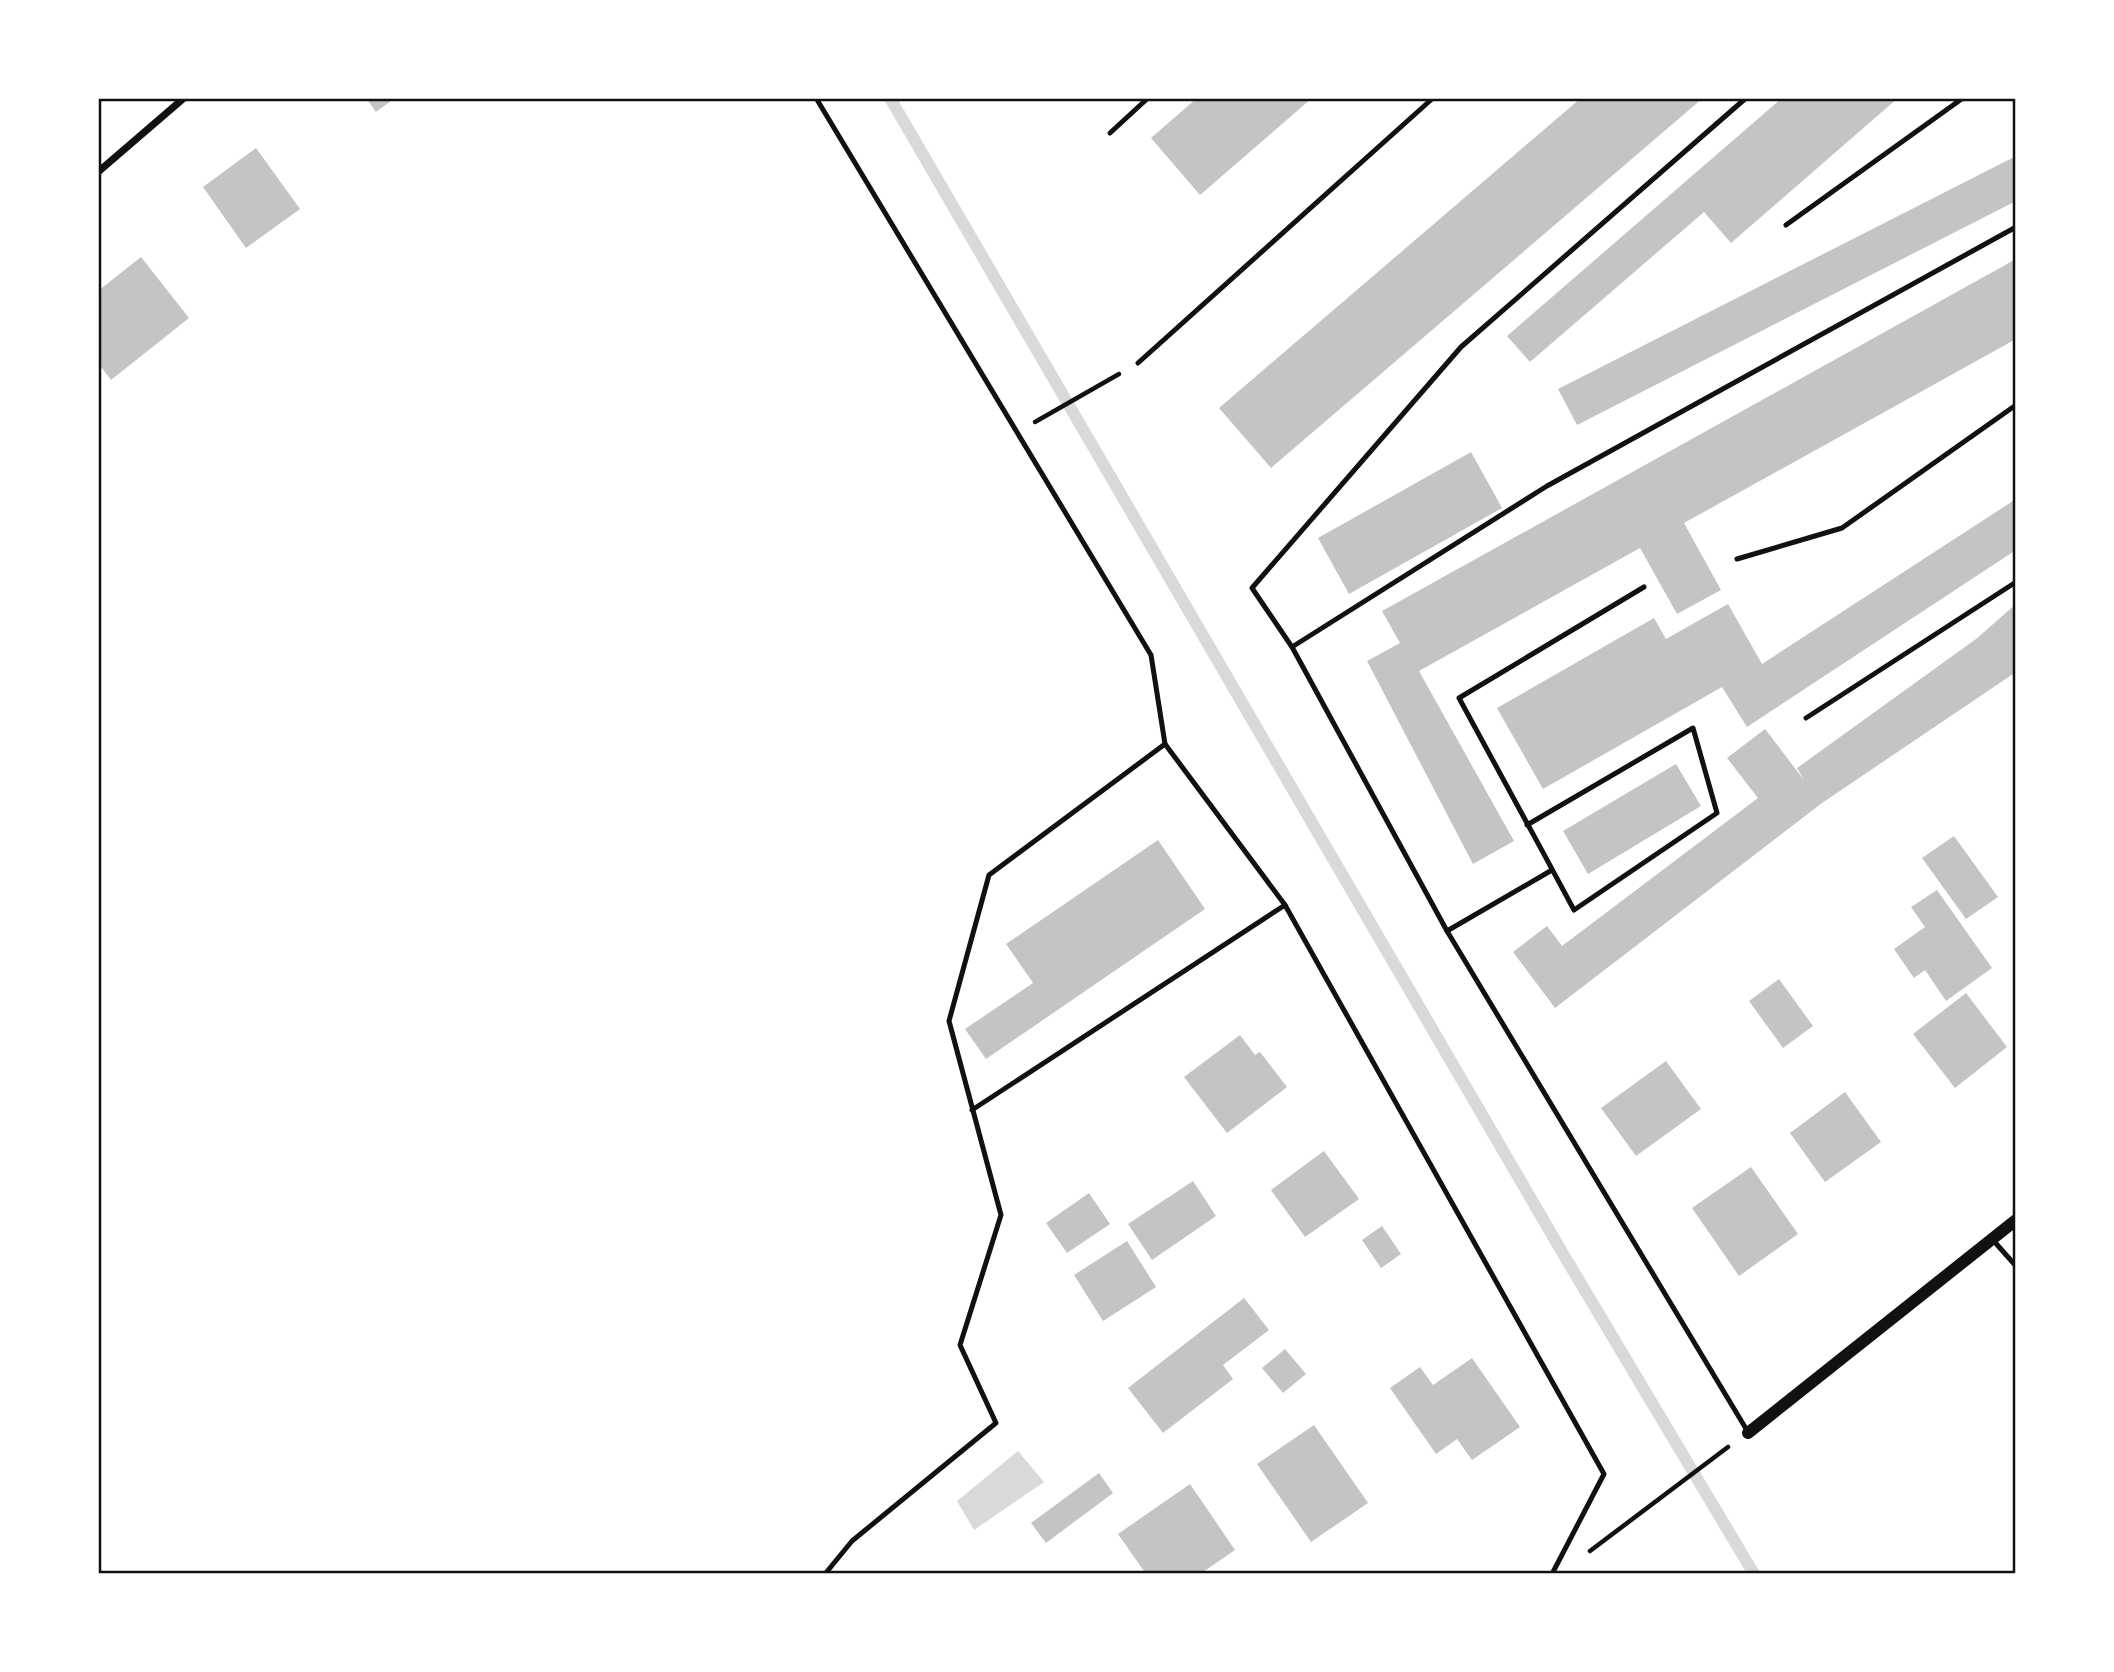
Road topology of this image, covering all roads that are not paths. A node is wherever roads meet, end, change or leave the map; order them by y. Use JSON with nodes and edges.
{"nodes":[{"id":1,"x":184,"y":98,"type":"edge"},
{"id":2,"x":816,"y":98,"type":"edge"},
{"id":3,"x":1148,"y":98,"type":"edge"},
{"id":4,"x":1433,"y":98,"type":"edge"},
{"id":5,"x":1746,"y":98,"type":"edge"},
{"id":6,"x":1964,"y":98,"type":"edge"},
{"id":7,"x":1110,"y":133,"type":"dead end"},
{"id":8,"x":98,"y":172,"type":"edge"},
{"id":9,"x":1786,"y":225,"type":"dead end"},
{"id":10,"x":2016,"y":227,"type":"edge"},
{"id":11,"x":1138,"y":363,"type":"road end"},
{"id":12,"x":2016,"y":405,"type":"edge"},
{"id":13,"x":1737,"y":559,"type":"dead end"},
{"id":14,"x":2016,"y":582,"type":"edge"},
{"id":15,"x":1644,"y":587,"type":"dead end"},
{"id":16,"x":1292,"y":647,"type":"junction"},
{"id":17,"x":1806,"y":718,"type":"dead end"},
{"id":18,"x":1165,"y":744,"type":"junction"},
{"id":19,"x":1528,"y":825,"type":"junction"},
{"id":20,"x":1552,"y":870,"type":"junction"},
{"id":21,"x":1285,"y":905,"type":"junction"},
{"id":22,"x":1447,"y":931,"type":"junction"},
{"id":23,"x":972,"y":1110,"type":"junction"},
{"id":24,"x":2016,"y":1220,"type":"edge"},
{"id":25,"x":1992,"y":1239,"type":"junction"},
{"id":26,"x":2016,"y":1266,"type":"edge"},
{"id":27,"x":1748,"y":1433,"type":"joint"},
{"id":28,"x":825,"y":1574,"type":"edge"},
{"id":29,"x":1552,"y":1574,"type":"edge"}],
"edges":[{"from":1,"to":8,"type":"street"},
{"from":2,"to":18,"type":"lane"},
{"from":3,"to":7,"type":"lane"},
{"from":4,"to":11,"type":"lane"},
{"from":5,"to":16,"type":"lane"},
{"from":6,"to":9,"type":"lane"},
{"from":10,"to":16,"type":"lane"},
{"from":12,"to":13,"type":"lane"},
{"from":14,"to":17,"type":"lane"},
{"from":15,"to":19,"type":"lane"},
{"from":16,"to":22,"type":"lane"},
{"from":18,"to":21,"type":"lane"},
{"from":18,"to":23,"type":"lane"},
{"from":19,"to":20,"type":"lane"},
{"from":19,"to":20,"type":"lane"},
{"from":20,"to":22,"type":"lane"},
{"from":21,"to":23,"type":"lane"},
{"from":21,"to":29,"type":"lane"},
{"from":22,"to":27,"type":"lane"},
{"from":23,"to":28,"type":"lane"},
{"from":24,"to":25,"type":"street"},
{"from":25,"to":26,"type":"lane"},
{"from":25,"to":27,"type":"street"}]}
